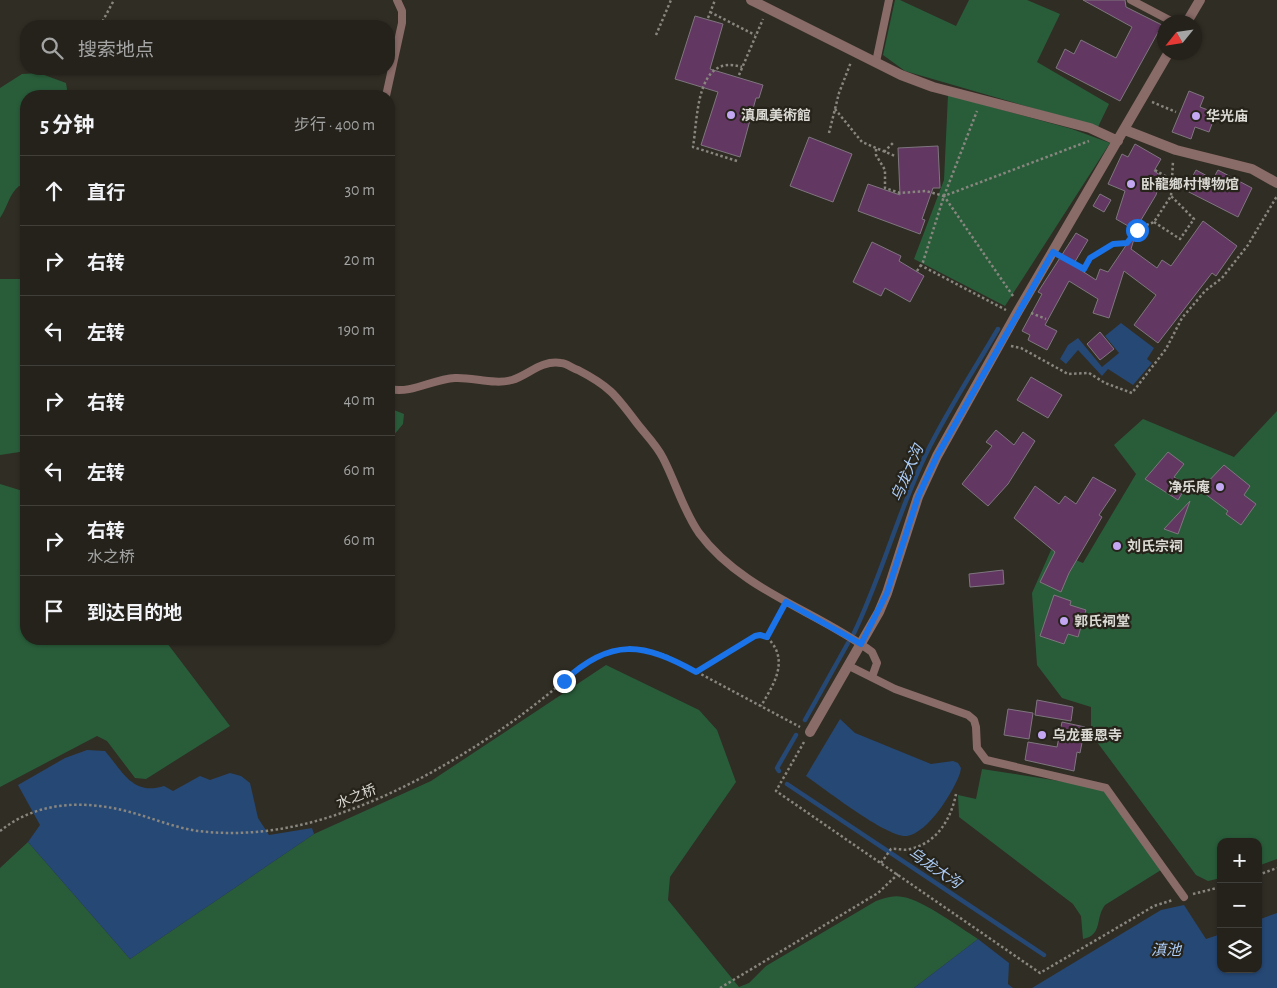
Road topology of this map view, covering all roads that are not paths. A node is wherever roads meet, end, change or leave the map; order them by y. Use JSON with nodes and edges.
{"nodes":[{"id":1,"x":398,"y":0,"type":"edge"},
{"id":2,"x":751,"y":0,"type":"edge"},
{"id":3,"x":889,"y":0,"type":"edge"},
{"id":4,"x":1132,"y":0,"type":"edge"},
{"id":5,"x":1200,"y":0,"type":"edge"},
{"id":6,"x":1160,"y":15,"type":"edge"},
{"id":7,"x":1191,"y":15,"type":"edge"},
{"id":8,"x":395,"y":55,"type":"edge"},
{"id":9,"x":1164,"y":60,"type":"edge"},
{"id":10,"x":876,"y":62,"type":"junction"},
{"id":11,"x":391,"y":75,"type":"edge"},
{"id":12,"x":387,"y":90,"type":"edge"},
{"id":13,"x":1124,"y":130,"type":"junction"},
{"id":14,"x":1118,"y":141,"type":"junction"},
{"id":15,"x":1277,"y":183,"type":"edge"},
{"id":16,"x":395,"y":389,"type":"edge"},
{"id":17,"x":861,"y":644,"type":"junction"},
{"id":18,"x":849,"y":666,"type":"junction"},
{"id":19,"x":872,"y":677,"type":"junction"},
{"id":20,"x":810,"y":732,"type":"road end"},
{"id":21,"x":1184,"y":896,"type":"road end"}],
"edges":[{"from":1,"to":8,"type":"lane"},
{"from":2,"to":10,"type":"street"},
{"from":3,"to":10,"type":"lane"},
{"from":4,"to":6,"type":"lane"},
{"from":5,"to":7,"type":"street"},
{"from":9,"to":13,"type":"street"},
{"from":10,"to":14,"type":"street"},
{"from":11,"to":12,"type":"lane"},
{"from":13,"to":14,"type":"street"},
{"from":13,"to":15,"type":"street"},
{"from":14,"to":17,"type":"street"},
{"from":16,"to":17,"type":"lane"},
{"from":17,"to":18,"type":"street"},
{"from":17,"to":19,"type":"lane"},
{"from":18,"to":19,"type":"lane"},
{"from":18,"to":20,"type":"street"},
{"from":19,"to":21,"type":"lane"}]}
